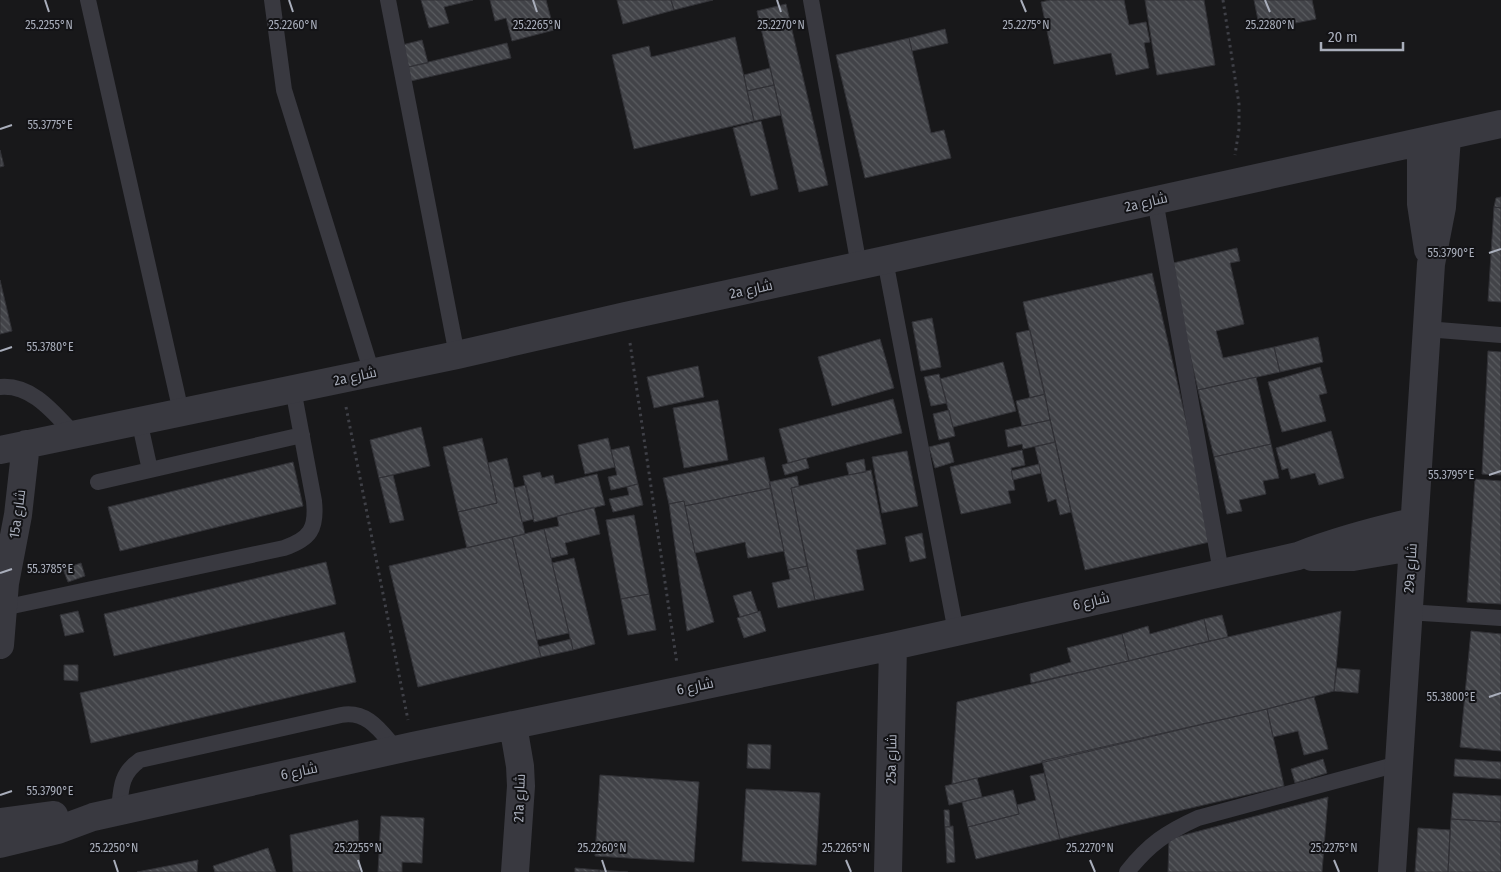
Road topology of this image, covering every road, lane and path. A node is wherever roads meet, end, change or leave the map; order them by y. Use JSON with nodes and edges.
{"nodes":[{"id":1,"x":88,"y":0,"type":"edge"},
{"id":2,"x":272,"y":0,"type":"edge"},
{"id":3,"x":388,"y":0,"type":"edge"},
{"id":4,"x":811,"y":0,"type":"edge"},
{"id":5,"x":1223,"y":0,"type":"edge"},
{"id":6,"x":1501,"y":124,"type":"edge"},
{"id":7,"x":1434,"y":139,"type":"junction"},
{"id":8,"x":1231,"y":183,"type":"junction"},
{"id":9,"x":1155,"y":200,"type":"junction"},
{"id":10,"x":872,"y":263,"type":"junction"},
{"id":11,"x":626,"y":316,"type":"junction"},
{"id":12,"x":1426,"y":329,"type":"junction"},
{"id":13,"x":1501,"y":335,"type":"edge"},
{"id":14,"x":457,"y":355,"type":"junction"},
{"id":15,"x":372,"y":373,"type":"junction"},
{"id":16,"x":340,"y":380,"type":"junction"},
{"id":17,"x":0,"y":387,"type":"edge"},
{"id":18,"x":293,"y":389,"type":"junction"},
{"id":19,"x":181,"y":412,"type":"junction"},
{"id":20,"x":139,"y":420,"type":"junction"},
{"id":21,"x":74,"y":434,"type":"junction"},
{"id":22,"x":302,"y":435,"type":"junction"},
{"id":23,"x":26,"y":444,"type":"junction"},
{"id":24,"x":0,"y":450,"type":"edge"},
{"id":25,"x":150,"y":470,"type":"junction"},
{"id":26,"x":98,"y":482,"type":"dead end"},
{"id":27,"x":1413,"y":535,"type":"junction"},
{"id":28,"x":0,"y":540,"type":"edge"},
{"id":29,"x":1221,"y":572,"type":"junction"},
{"id":30,"x":4,"y":595,"type":"junction"},
{"id":31,"x":1407,"y":612,"type":"junction"},
{"id":32,"x":1501,"y":618,"type":"edge"},
{"id":33,"x":956,"y":632,"type":"junction"},
{"id":34,"x":0,"y":645,"type":"edge"},
{"id":35,"x":893,"y":646,"type":"junction"},
{"id":36,"x":681,"y":689,"type":"junction"},
{"id":37,"x":513,"y":725,"type":"junction"},
{"id":38,"x":405,"y":748,"type":"junction"},
{"id":39,"x":1398,"y":764,"type":"junction"},
{"id":40,"x":119,"y":811,"type":"junction"},
{"id":41,"x":93,"y":817,"type":"junction"},
{"id":42,"x":0,"y":822,"type":"edge"},
{"id":43,"x":0,"y":844,"type":"edge"},
{"id":44,"x":515,"y":872,"type":"edge"},
{"id":45,"x":888,"y":872,"type":"edge"},
{"id":46,"x":1128,"y":872,"type":"edge"},
{"id":47,"x":1392,"y":872,"type":"edge"}],
"edges":[{"from":1,"to":19,"type":"lane"},
{"from":2,"to":15,"type":"lane"},
{"from":3,"to":14,"type":"lane"},
{"from":4,"to":10,"type":"lane"},
{"from":5,"to":8,"type":"path"},
{"from":6,"to":7,"type":"street","name":"2a شارع"},
{"from":7,"to":8,"type":"street","name":"2a شارع"},
{"from":7,"to":12,"type":"street","name":"29a شارع"},
{"from":8,"to":9,"type":"street","name":"2a شارع"},
{"from":9,"to":10,"type":"street","name":"2a شارع"},
{"from":9,"to":29,"type":"lane"},
{"from":10,"to":11,"type":"street","name":"2a شارع"},
{"from":10,"to":33,"type":"lane"},
{"from":11,"to":14,"type":"street","name":"2a شارع"},
{"from":11,"to":36,"type":"path"},
{"from":12,"to":13,"type":"lane"},
{"from":12,"to":27,"type":"street","name":"29a شارع"},
{"from":14,"to":15,"type":"street","name":"2a شارع"},
{"from":15,"to":16,"type":"street","name":"2a شارع"},
{"from":16,"to":18,"type":"street","name":"2a شارع"},
{"from":16,"to":38,"type":"path"},
{"from":17,"to":21,"type":"lane"},
{"from":18,"to":19,"type":"street","name":"2a شارع"},
{"from":18,"to":22,"type":"lane"},
{"from":19,"to":20,"type":"street","name":"2a شارع"},
{"from":20,"to":21,"type":"street","name":"2a شارع"},
{"from":20,"to":25,"type":"lane"},
{"from":21,"to":23,"type":"street","name":"2a شارع"},
{"from":22,"to":25,"type":"lane"},
{"from":22,"to":30,"type":"lane"},
{"from":23,"to":24,"type":"street","name":"2a شارع"},
{"from":23,"to":30,"type":"street","name":"15a شارع"},
{"from":25,"to":26,"type":"lane"},
{"from":27,"to":29,"type":"street","name":"شارع 6"},
{"from":27,"to":31,"type":"street","name":"29a شارع"},
{"from":28,"to":30,"type":"street","name":"15a شارع"},
{"from":29,"to":33,"type":"street","name":"شارع 6"},
{"from":30,"to":34,"type":"street","name":"15a شارع"},
{"from":31,"to":32,"type":"lane"},
{"from":31,"to":39,"type":"street","name":"29a شارع"},
{"from":33,"to":35,"type":"street","name":"شارع 6"},
{"from":35,"to":36,"type":"street","name":"شارع 6"},
{"from":35,"to":45,"type":"street","name":"25a شارع"},
{"from":36,"to":37,"type":"street","name":"شارع 6"},
{"from":37,"to":38,"type":"street","name":"شارع 6"},
{"from":37,"to":44,"type":"street","name":"21a شارع"},
{"from":38,"to":40,"type":"street","name":"شارع 6"},
{"from":38,"to":40,"type":"lane"},
{"from":39,"to":46,"type":"lane"},
{"from":39,"to":47,"type":"street","name":"29a شارع"},
{"from":40,"to":41,"type":"street","name":"شارع 6"},
{"from":41,"to":42,"type":"street","name":"شارع 6"},
{"from":41,"to":43,"type":"street","name":"شارع 6"}]}
